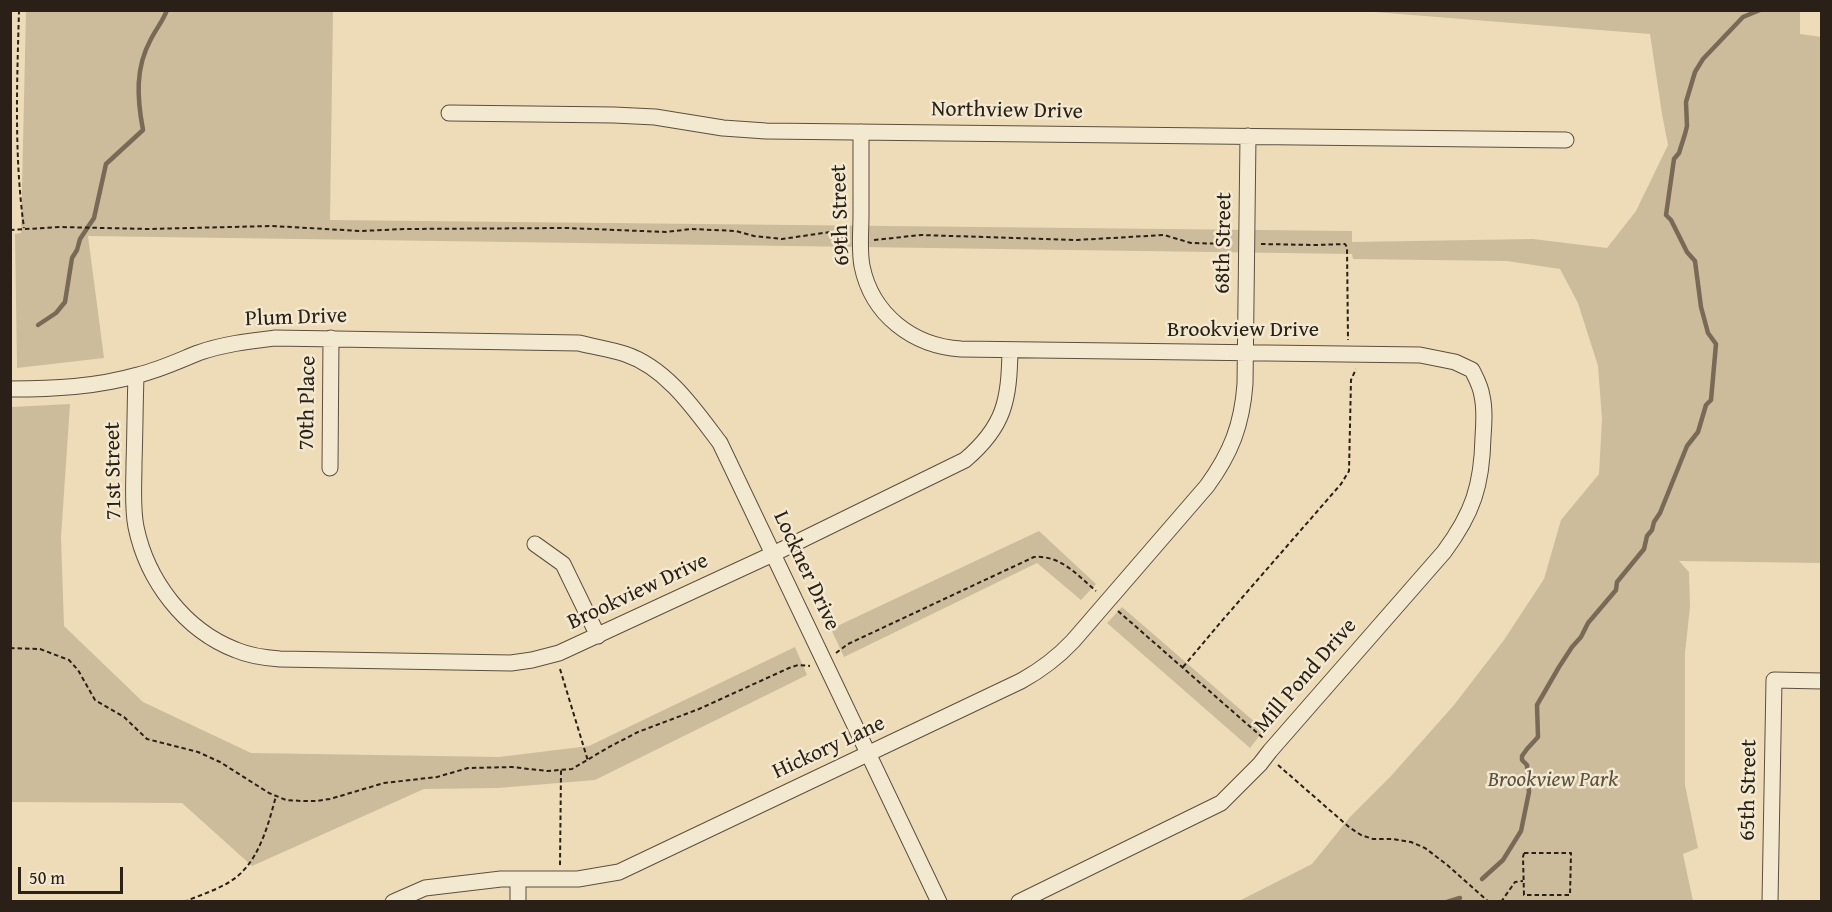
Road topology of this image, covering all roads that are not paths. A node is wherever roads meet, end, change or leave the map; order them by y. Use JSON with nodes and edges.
{"nodes":[{"id":1,"x":449,"y":112,"type":"dead end"},
{"id":2,"x":861,"y":132,"type":"junction"},
{"id":3,"x":1248,"y":136,"type":"junction"},
{"id":4,"x":1566,"y":140,"type":"dead end"},
{"id":5,"x":331,"y":338,"type":"junction"},
{"id":6,"x":554,"y":342,"type":"joint"},
{"id":7,"x":961,"y":349,"type":"joint"},
{"id":8,"x":1010,"y":350,"type":"junction"},
{"id":9,"x":1246,"y":353,"type":"junction"},
{"id":10,"x":1472,"y":370,"type":"joint"},
{"id":11,"x":136,"y":376,"type":"junction"},
{"id":12,"x":10,"y":389,"type":"edge"},
{"id":13,"x":330,"y":468,"type":"dead end"},
{"id":14,"x":1207,"y":486,"type":"joint"},
{"id":15,"x":535,"y":544,"type":"dead end"},
{"id":16,"x":773,"y":554,"type":"junction"},
{"id":17,"x":189,"y":621,"type":"joint"},
{"id":18,"x":598,"y":636,"type":"junction"},
{"id":19,"x":1821,"y":681,"type":"edge"},
{"id":20,"x":868,"y":754,"type":"junction"},
{"id":21,"x":518,"y":879,"type":"junction"},
{"id":22,"x":393,"y":902,"type":"edge"},
{"id":23,"x":518,"y":902,"type":"edge"},
{"id":24,"x":939,"y":902,"type":"edge"},
{"id":25,"x":1019,"y":902,"type":"edge"},
{"id":26,"x":1770,"y":902,"type":"edge"}],
"edges":[{"from":1,"to":2,"type":"street","name":"Northview Drive"},
{"from":2,"to":3,"type":"street","name":"Northview Drive"},
{"from":2,"to":7,"type":"street","name":"69th Street"},
{"from":3,"to":4,"type":"street","name":"Northview Drive"},
{"from":3,"to":9,"type":"street","name":"68th Street"},
{"from":5,"to":6,"type":"street","name":"Plum Drive"},
{"from":5,"to":11,"type":"street","name":"Plum Drive"},
{"from":5,"to":13,"type":"street","name":"70th Place"},
{"from":6,"to":16,"type":"street","name":"Lockner Drive"},
{"from":7,"to":8,"type":"street","name":"Brookview Drive"},
{"from":8,"to":9,"type":"street","name":"Brookview Drive"},
{"from":8,"to":16,"type":"street","name":"Brookview Drive"},
{"from":9,"to":10,"type":"street","name":"Brookview Drive"},
{"from":9,"to":14,"type":"street","name":"68th Street"},
{"from":10,"to":25,"type":"street","name":"Mill Pond Drive"},
{"from":11,"to":12,"type":"street","name":"Plum Drive"},
{"from":11,"to":17,"type":"street","name":"71st Street"},
{"from":14,"to":20,"type":"street","name":"Hickory Lane"},
{"from":15,"to":18,"type":"street"},
{"from":16,"to":18,"type":"street","name":"Brookview Drive"},
{"from":16,"to":20,"type":"street","name":"Lockner Drive"},
{"from":17,"to":18,"type":"street","name":"Brookview Drive"},
{"from":19,"to":26,"type":"street","name":"65th Street"},
{"from":20,"to":21,"type":"street","name":"Hickory Lane"},
{"from":20,"to":24,"type":"street","name":"Lockner Drive"},
{"from":21,"to":22,"type":"street","name":"Hickory Lane"},
{"from":21,"to":23,"type":"street"}]}
